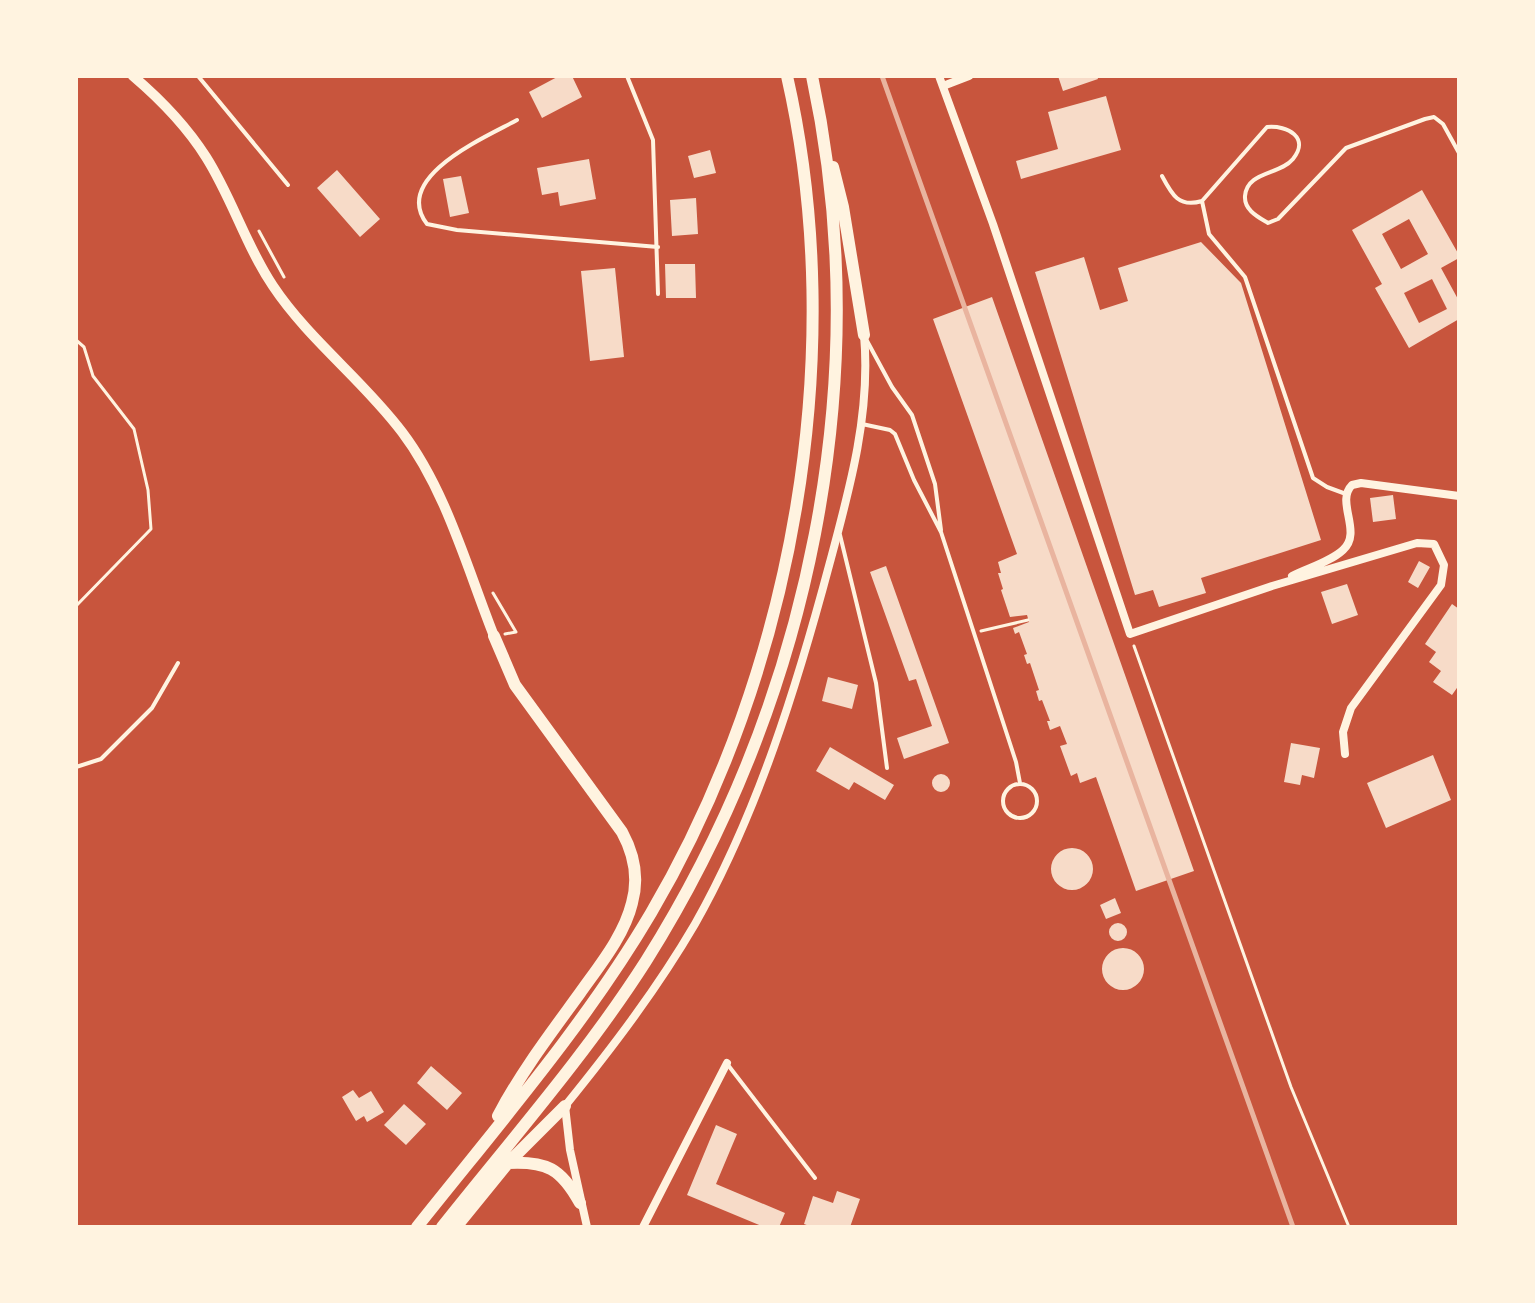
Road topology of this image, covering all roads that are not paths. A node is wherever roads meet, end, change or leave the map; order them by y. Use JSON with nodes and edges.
{"nodes":[{"id":1,"x":133,"y":76,"type":"edge"},
{"id":2,"x":198,"y":76,"type":"edge"},
{"id":3,"x":627,"y":76,"type":"edge"},
{"id":4,"x":787,"y":76,"type":"edge"},
{"id":5,"x":812,"y":76,"type":"edge"},
{"id":6,"x":939,"y":76,"type":"edge"},
{"id":7,"x":969,"y":76,"type":"edge"},
{"id":8,"x":943,"y":86,"type":"junction"},
{"id":9,"x":517,"y":120,"type":"dead end"},
{"id":10,"x":823,"y":133,"type":"junction"},
{"id":11,"x":1459,"y":153,"type":"edge"},
{"id":12,"x":1162,"y":176,"type":"dead end"},
{"id":13,"x":288,"y":185,"type":"dead end"},
{"id":14,"x":1202,"y":201,"type":"junction"},
{"id":15,"x":658,"y":247,"type":"junction"},
{"id":16,"x":658,"y":294,"type":"dead end"},
{"id":17,"x":864,"y":335,"type":"junction"},
{"id":18,"x":862,"y":424,"type":"junction"},
{"id":19,"x":1346,"y":494,"type":"junction"},
{"id":20,"x":1459,"y":496,"type":"edge"},
{"id":21,"x":839,"y":529,"type":"junction"},
{"id":22,"x":941,"y":532,"type":"junction"},
{"id":23,"x":1272,"y":586,"type":"junction"},
{"id":24,"x":494,"y":636,"type":"joint"},
{"id":25,"x":178,"y":663,"type":"dead end"},
{"id":26,"x":1345,"y":754,"type":"dead end"},
{"id":27,"x":76,"y":767,"type":"edge"},
{"id":28,"x":887,"y":768,"type":"dead end"},
{"id":29,"x":1020,"y":783,"type":"junction"},
{"id":30,"x":727,"y":1063,"type":"joint"},
{"id":31,"x":565,"y":1106,"type":"junction"},
{"id":32,"x":486,"y":1140,"type":"junction"},
{"id":33,"x":508,"y":1163,"type":"junction"},
{"id":34,"x":815,"y":1178,"type":"dead end"},
{"id":35,"x":580,"y":1203,"type":"junction"},
{"id":36,"x":417,"y":1227,"type":"edge"},
{"id":37,"x":442,"y":1227,"type":"edge"},
{"id":38,"x":456,"y":1227,"type":"edge"},
{"id":39,"x":587,"y":1227,"type":"edge"},
{"id":40,"x":643,"y":1227,"type":"edge"}],
"edges":[{"from":1,"to":24,"type":"street"},
{"from":2,"to":13,"type":"lane"},
{"from":3,"to":15,"type":"lane"},
{"from":4,"to":32,"type":"highway"},
{"from":5,"to":10,"type":"highway"},
{"from":6,"to":8,"type":"street"},
{"from":7,"to":8,"type":"street"},
{"from":8,"to":23,"type":"street"},
{"from":9,"to":15,"type":"lane"},
{"from":10,"to":17,"type":"highway"},
{"from":10,"to":37,"type":"highway"},
{"from":11,"to":14,"type":"lane"},
{"from":12,"to":14,"type":"lane"},
{"from":14,"to":19,"type":"lane"},
{"from":15,"to":16,"type":"lane"},
{"from":17,"to":18,"type":"street"},
{"from":17,"to":22,"type":"lane"},
{"from":18,"to":21,"type":"street"},
{"from":18,"to":22,"type":"lane"},
{"from":19,"to":20,"type":"street"},
{"from":19,"to":23,"type":"street"},
{"from":21,"to":28,"type":"lane"},
{"from":21,"to":31,"type":"street"},
{"from":22,"to":29,"type":"lane"},
{"from":23,"to":26,"type":"street"},
{"from":24,"to":32,"type":"highway"},
{"from":25,"to":27,"type":"lane"},
{"from":29,"to":29,"type":"lane"},
{"from":30,"to":34,"type":"lane"},
{"from":30,"to":40,"type":"street"},
{"from":31,"to":33,"type":"highway"},
{"from":31,"to":35,"type":"street"},
{"from":32,"to":36,"type":"highway"},
{"from":33,"to":35,"type":"highway"},
{"from":33,"to":38,"type":"highway"},
{"from":35,"to":39,"type":"street"}]}
